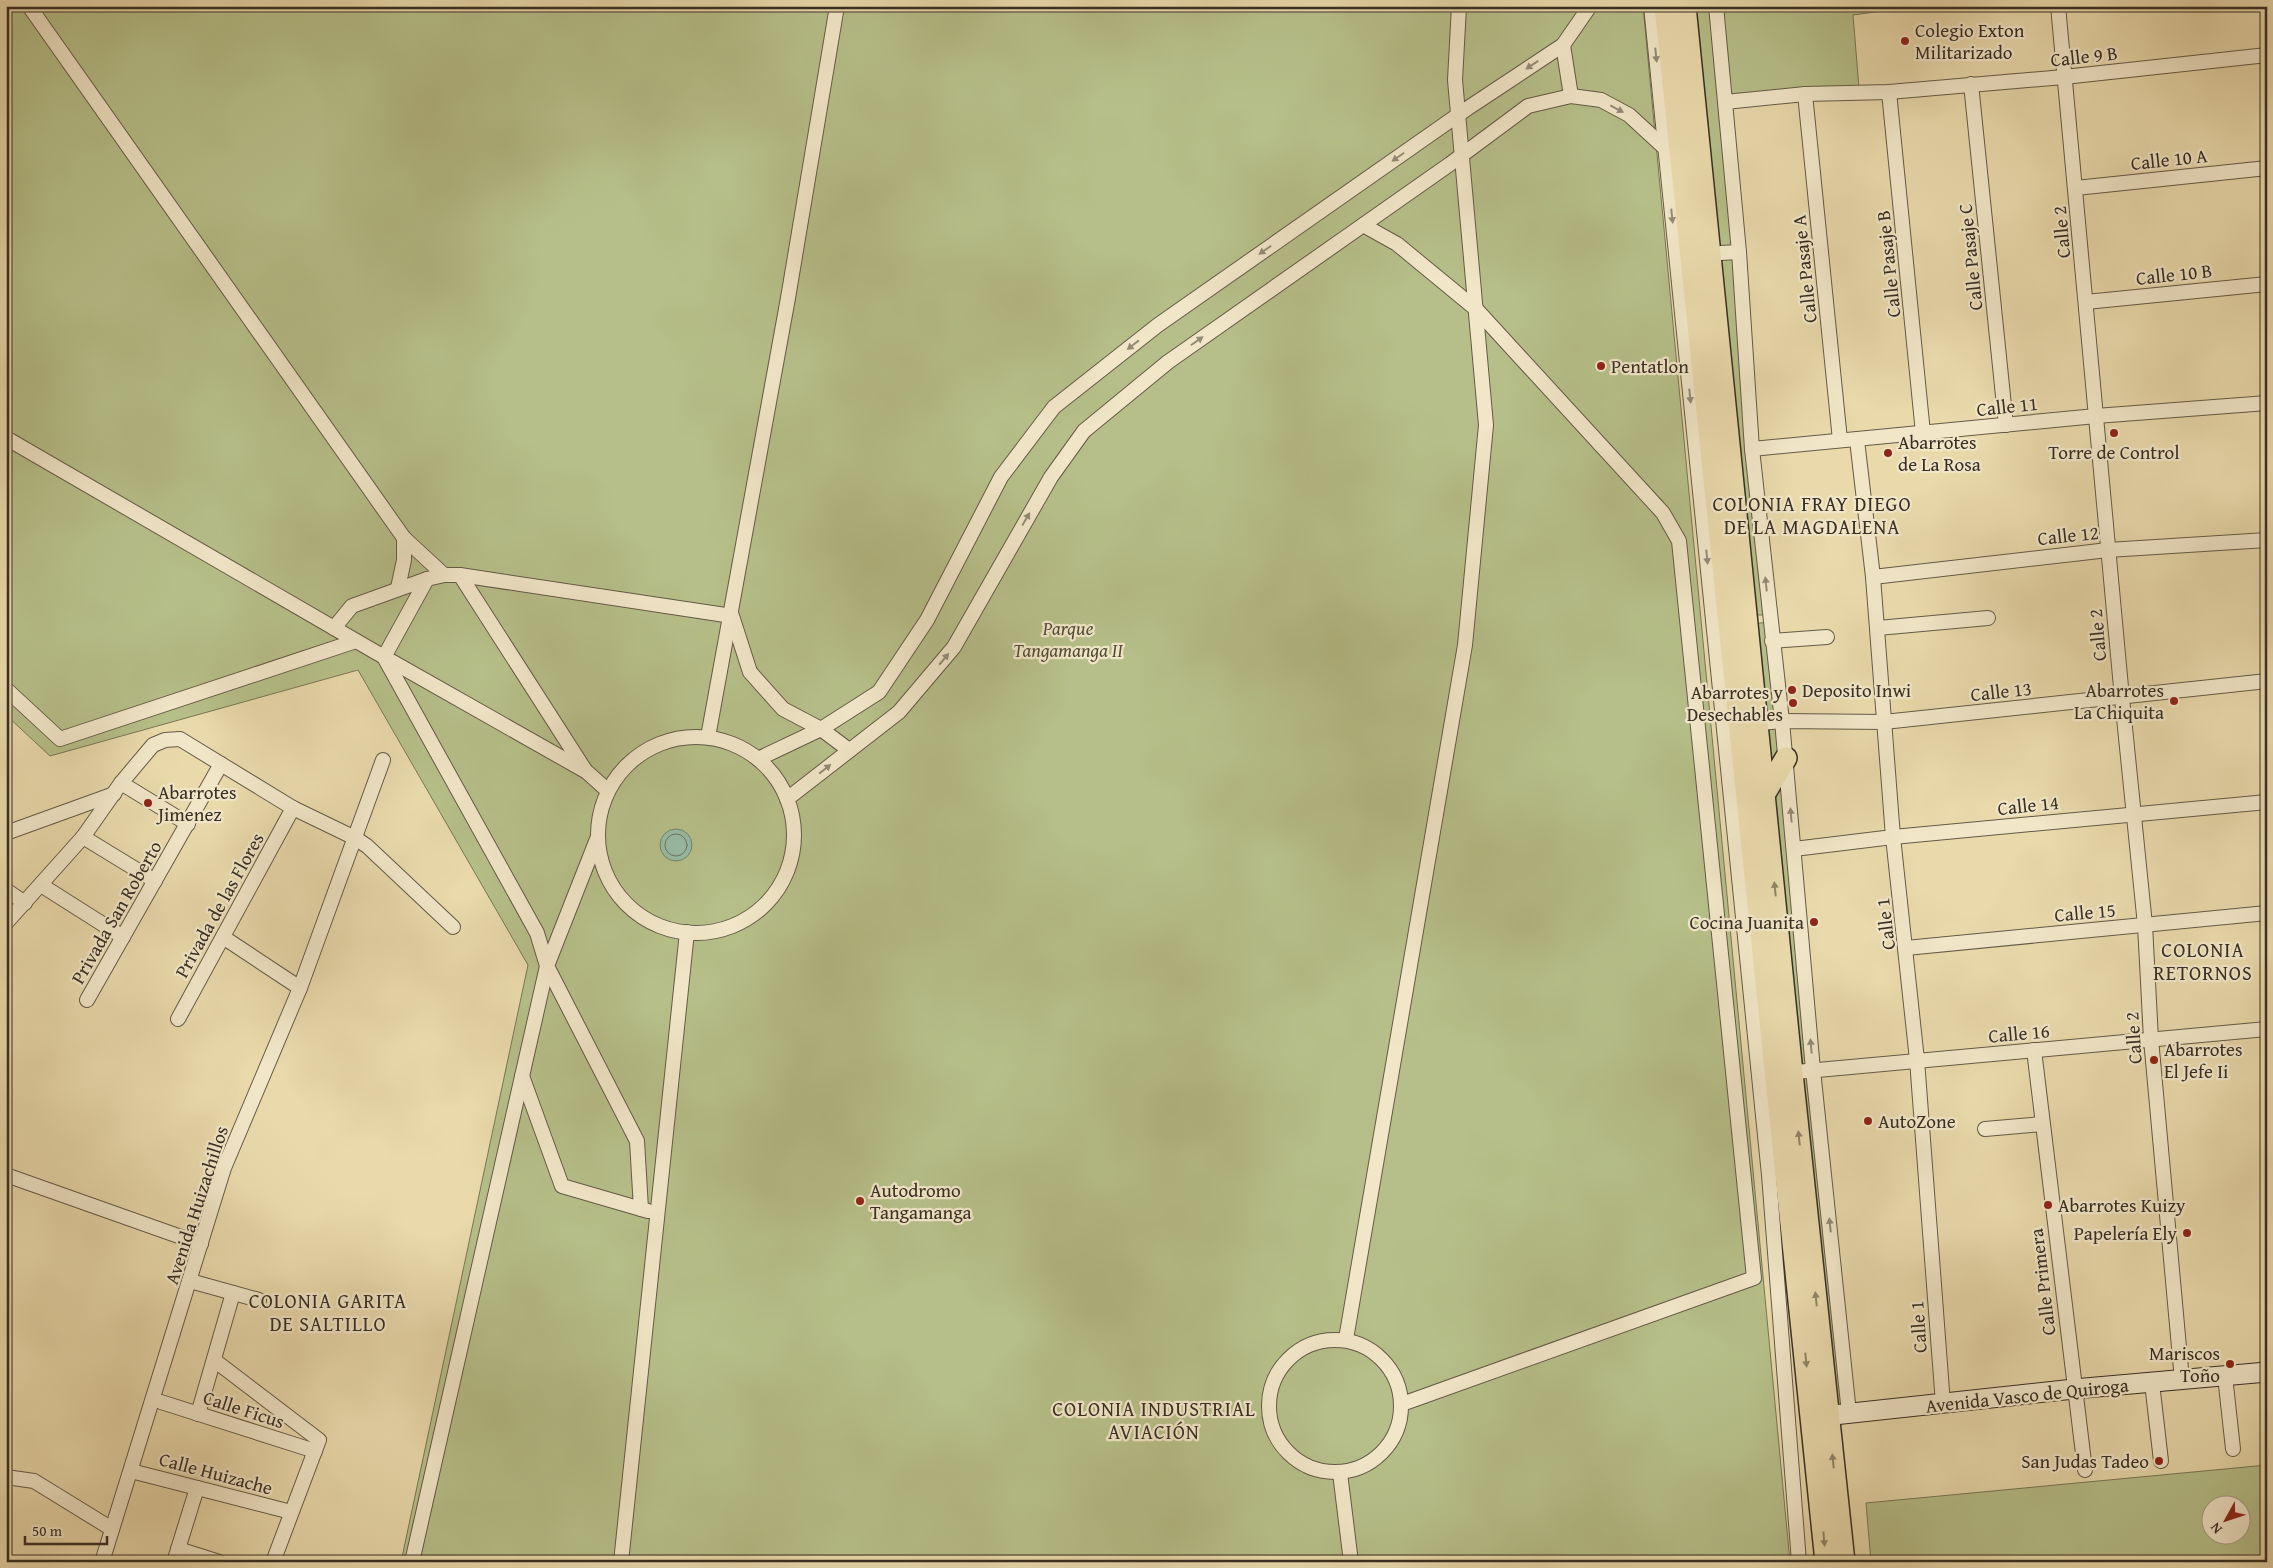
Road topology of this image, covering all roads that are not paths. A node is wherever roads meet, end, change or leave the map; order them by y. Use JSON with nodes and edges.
{"nodes":[{"id":1,"x":29,"y":6,"type":"edge"},
{"id":2,"x":837,"y":6,"type":"edge"},
{"id":3,"x":1459,"y":6,"type":"edge"},
{"id":4,"x":1590,"y":6,"type":"edge"},
{"id":5,"x":1651,"y":6,"type":"edge"},
{"id":6,"x":1665,"y":6,"type":"edge"},
{"id":7,"x":1685,"y":6,"type":"edge"},
{"id":8,"x":1716,"y":6,"type":"edge"},
{"id":9,"x":2058,"y":6,"type":"edge"},
{"id":10,"x":1563,"y":45,"type":"junction"},
{"id":11,"x":2267,"y":54,"type":"edge"},
{"id":12,"x":2064,"y":77,"type":"junction"},
{"id":13,"x":1971,"y":84,"type":"junction"},
{"id":14,"x":1889,"y":92,"type":"junction"},
{"id":15,"x":1805,"y":94,"type":"junction"},
{"id":16,"x":1570,"y":96,"type":"junction"},
{"id":17,"x":1725,"y":102,"type":"junction"},
{"id":18,"x":1460,"y":114,"type":"junction"},
{"id":19,"x":1665,"y":148,"type":"junction"},
{"id":20,"x":1462,"y":156,"type":"junction"},
{"id":21,"x":1680,"y":165,"type":"junction"},
{"id":22,"x":2267,"y":168,"type":"edge"},
{"id":23,"x":2076,"y":188,"type":"junction"},
{"id":24,"x":1363,"y":225,"type":"junction"},
{"id":25,"x":1739,"y":252,"type":"junction"},
{"id":26,"x":1710,"y":253,"type":"junction"},
{"id":27,"x":1689,"y":254,"type":"junction"},
{"id":28,"x":2267,"y":284,"type":"edge"},
{"id":29,"x":2086,"y":302,"type":"junction"},
{"id":30,"x":1476,"y":309,"type":"junction"},
{"id":31,"x":2267,"y":403,"type":"edge"},
{"id":32,"x":2096,"y":416,"type":"junction"},
{"id":33,"x":2006,"y":425,"type":"junction"},
{"id":34,"x":1923,"y":433,"type":"junction"},
{"id":35,"x":6,"y":438,"type":"edge"},
{"id":36,"x":1840,"y":440,"type":"junction"},
{"id":37,"x":1858,"y":440,"type":"junction"},
{"id":38,"x":1752,"y":450,"type":"junction"},
{"id":39,"x":404,"y":538,"type":"junction"},
{"id":40,"x":2267,"y":540,"type":"edge"},
{"id":41,"x":2108,"y":550,"type":"junction"},
{"id":42,"x":444,"y":575,"type":"junction"},
{"id":43,"x":460,"y":575,"type":"junction"},
{"id":44,"x":1873,"y":577,"type":"junction"},
{"id":45,"x":427,"y":579,"type":"junction"},
{"id":46,"x":398,"y":588,"type":"junction"},
{"id":47,"x":732,"y":616,"type":"junction"},
{"id":48,"x":1988,"y":618,"type":"dead end"},
{"id":49,"x":1770,"y":619,"type":"junction"},
{"id":50,"x":1730,"y":623,"type":"junction"},
{"id":51,"x":334,"y":628,"type":"junction"},
{"id":52,"x":1878,"y":628,"type":"junction"},
{"id":53,"x":1827,"y":637,"type":"dead end"},
{"id":54,"x":356,"y":641,"type":"junction"},
{"id":55,"x":1772,"y":641,"type":"junction"},
{"id":56,"x":384,"y":657,"type":"junction"},
{"id":57,"x":2267,"y":681,"type":"edge"},
{"id":58,"x":6,"y":689,"type":"edge"},
{"id":59,"x":2122,"y":698,"type":"junction"},
{"id":60,"x":1782,"y":721,"type":"junction"},
{"id":61,"x":1884,"y":722,"type":"junction"},
{"id":62,"x":1748,"y":724,"type":"junction"},
{"id":63,"x":821,"y":729,"type":"junction"},
{"id":64,"x":708,"y":738,"type":"junction"},
{"id":65,"x":849,"y":750,"type":"junction"},
{"id":66,"x":1786,"y":758,"type":"junction"},
{"id":67,"x":758,"y":759,"type":"junction"},
{"id":68,"x":383,"y":760,"type":"dead end"},
{"id":69,"x":221,"y":764,"type":"junction"},
{"id":70,"x":587,"y":772,"type":"junction"},
{"id":71,"x":117,"y":788,"type":"junction"},
{"id":72,"x":608,"y":791,"type":"junction"},
{"id":73,"x":1765,"y":793,"type":"junction"},
{"id":74,"x":787,"y":799,"type":"junction"},
{"id":75,"x":2267,"y":802,"type":"edge"},
{"id":76,"x":293,"y":808,"type":"junction"},
{"id":77,"x":2134,"y":814,"type":"junction"},
{"id":78,"x":188,"y":824,"type":"junction"},
{"id":79,"x":6,"y":833,"type":"edge"},
{"id":80,"x":83,"y":836,"type":"junction"},
{"id":81,"x":598,"y":837,"type":"junction"},
{"id":82,"x":1893,"y":837,"type":"junction"},
{"id":83,"x":355,"y":838,"type":"junction"},
{"id":84,"x":1794,"y":849,"type":"junction"},
{"id":85,"x":156,"y":881,"type":"junction"},
{"id":86,"x":41,"y":885,"type":"junction"},
{"id":87,"x":6,"y":890,"type":"edge"},
{"id":88,"x":25,"y":903,"type":"junction"},
{"id":89,"x":2267,"y":913,"type":"edge"},
{"id":90,"x":6,"y":922,"type":"edge"},
{"id":91,"x":2145,"y":925,"type":"junction"},
{"id":92,"x":453,"y":927,"type":"dead end"},
{"id":93,"x":687,"y":932,"type":"junction"},
{"id":94,"x":123,"y":937,"type":"junction"},
{"id":95,"x":223,"y":937,"type":"junction"},
{"id":96,"x":1906,"y":948,"type":"junction"},
{"id":97,"x":547,"y":966,"type":"junction"},
{"id":98,"x":1805,"y":977,"type":"junction"},
{"id":99,"x":1766,"y":979,"type":"junction"},
{"id":100,"x":300,"y":988,"type":"junction"},
{"id":101,"x":87,"y":1000,"type":"dead end"},
{"id":102,"x":178,"y":1019,"type":"dead end"},
{"id":103,"x":2267,"y":1029,"type":"edge"},
{"id":104,"x":2151,"y":1038,"type":"junction"},
{"id":105,"x":2034,"y":1050,"type":"junction"},
{"id":106,"x":1917,"y":1060,"type":"junction"},
{"id":107,"x":1813,"y":1070,"type":"junction"},
{"id":108,"x":1784,"y":1073,"type":"junction"},
{"id":109,"x":522,"y":1076,"type":"junction"},
{"id":110,"x":2042,"y":1124,"type":"junction"},
{"id":111,"x":1985,"y":1129,"type":"dead end"},
{"id":112,"x":6,"y":1175,"type":"edge"},
{"id":113,"x":1798,"y":1204,"type":"junction"},
{"id":114,"x":641,"y":1209,"type":"junction"},
{"id":115,"x":658,"y":1214,"type":"junction"},
{"id":116,"x":201,"y":1244,"type":"junction"},
{"id":117,"x":1833,"y":1259,"type":"junction"},
{"id":118,"x":1812,"y":1260,"type":"junction"},
{"id":119,"x":190,"y":1281,"type":"junction"},
{"id":120,"x":233,"y":1293,"type":"junction"},
{"id":121,"x":259,"y":1300,"type":"dead end"},
{"id":122,"x":1346,"y":1340,"type":"junction"},
{"id":123,"x":1842,"y":1346,"type":"junction"},
{"id":124,"x":1821,"y":1347,"type":"junction"},
{"id":125,"x":214,"y":1360,"type":"junction"},
{"id":126,"x":2267,"y":1372,"type":"edge"},
{"id":127,"x":2225,"y":1376,"type":"junction"},
{"id":128,"x":2182,"y":1380,"type":"junction"},
{"id":129,"x":2152,"y":1383,"type":"junction"},
{"id":130,"x":2074,"y":1389,"type":"junction"},
{"id":131,"x":161,"y":1402,"type":"dead end"},
{"id":132,"x":1402,"y":1404,"type":"junction"},
{"id":133,"x":1943,"y":1404,"type":"junction"},
{"id":134,"x":1849,"y":1413,"type":"junction"},
{"id":135,"x":198,"y":1414,"type":"junction"},
{"id":136,"x":1820,"y":1416,"type":"junction"},
{"id":137,"x":1788,"y":1427,"type":"junction"},
{"id":138,"x":317,"y":1446,"type":"junction"},
{"id":139,"x":2233,"y":1449,"type":"dead end"},
{"id":140,"x":2161,"y":1461,"type":"dead end"},
{"id":141,"x":2085,"y":1470,"type":"dead end"},
{"id":142,"x":130,"y":1471,"type":"junction"},
{"id":143,"x":1340,"y":1473,"type":"junction"},
{"id":144,"x":6,"y":1477,"type":"edge"},
{"id":145,"x":197,"y":1488,"type":"junction"},
{"id":146,"x":1829,"y":1500,"type":"junction"},
{"id":147,"x":291,"y":1512,"type":"junction"},
{"id":148,"x":112,"y":1528,"type":"junction"},
{"id":149,"x":176,"y":1555,"type":"edge"},
{"id":150,"x":102,"y":1562,"type":"edge"},
{"id":151,"x":219,"y":1562,"type":"edge"},
{"id":152,"x":273,"y":1562,"type":"edge"},
{"id":153,"x":412,"y":1562,"type":"edge"},
{"id":154,"x":621,"y":1562,"type":"edge"},
{"id":155,"x":1351,"y":1562,"type":"edge"},
{"id":156,"x":1799,"y":1562,"type":"edge"},
{"id":157,"x":1826,"y":1562,"type":"edge"},
{"id":158,"x":1844,"y":1562,"type":"edge"}],
"edges":[{"from":1,"to":39,"type":"street"},
{"from":2,"to":47,"type":"street"},
{"from":3,"to":18,"type":"street"},
{"from":4,"to":10,"type":"street"},
{"from":5,"to":19,"type":"street","one_way":true},
{"from":6,"to":21,"type":"main road"},
{"from":7,"to":26,"type":"main road"},
{"from":8,"to":17,"type":"street"},
{"from":9,"to":12,"type":"street","name":"Calle 2"},
{"from":10,"to":16,"type":"street"},
{"from":10,"to":18,"type":"street","one_way":true},
{"from":11,"to":12,"type":"street","name":"Calle 9 B"},
{"from":12,"to":13,"type":"street","name":"Calle 9 B"},
{"from":12,"to":23,"type":"street","name":"Calle 2"},
{"from":13,"to":14,"type":"street","name":"Calle 9 B"},
{"from":13,"to":33,"type":"street","name":"Calle Pasaje C"},
{"from":14,"to":15,"type":"street","name":"Calle 9 B"},
{"from":14,"to":34,"type":"street","name":"Calle Pasaje B"},
{"from":15,"to":17,"type":"street","name":"Calle 9 B"},
{"from":15,"to":36,"type":"street","name":"Calle Pasaje A"},
{"from":16,"to":19,"type":"street","one_way":true},
{"from":16,"to":20,"type":"street"},
{"from":17,"to":25,"type":"street"},
{"from":18,"to":20,"type":"street"},
{"from":18,"to":63,"type":"street","one_way":true},
{"from":19,"to":21,"type":"street"},
{"from":19,"to":50,"type":"street","one_way":true},
{"from":20,"to":24,"type":"street"},
{"from":20,"to":30,"type":"street"},
{"from":21,"to":27,"type":"main road"},
{"from":22,"to":23,"type":"street","name":"Calle 10 A"},
{"from":23,"to":29,"type":"street","name":"Calle 2"},
{"from":24,"to":30,"type":"street"},
{"from":65,"to":24,"type":"street","one_way":true},
{"from":25,"to":26,"type":"street"},
{"from":25,"to":38,"type":"street"},
{"from":26,"to":27,"type":"street"},
{"from":26,"to":50,"type":"main road"},
{"from":27,"to":50,"type":"main road"},
{"from":28,"to":29,"type":"street","name":"Calle 10 B"},
{"from":29,"to":32,"type":"street","name":"Calle 2"},
{"from":30,"to":122,"type":"street"},
{"from":30,"to":132,"type":"street"},
{"from":31,"to":32,"type":"street","name":"Calle 11"},
{"from":32,"to":33,"type":"street","name":"Calle 11"},
{"from":32,"to":41,"type":"street","name":"Calle 2"},
{"from":33,"to":34,"type":"street","name":"Calle 11"},
{"from":34,"to":37,"type":"street","name":"Calle 11"},
{"from":35,"to":51,"type":"street"},
{"from":36,"to":37,"type":"street","name":"Calle 11"},
{"from":36,"to":38,"type":"street","name":"Calle 11"},
{"from":37,"to":44,"type":"street","name":"Calle 1"},
{"from":49,"to":38,"type":"street","one_way":true},
{"from":39,"to":42,"type":"street"},
{"from":39,"to":46,"type":"street"},
{"from":40,"to":41,"type":"street","name":"Calle 12"},
{"from":41,"to":44,"type":"street","name":"Calle 12"},
{"from":41,"to":59,"type":"street","name":"Calle 2"},
{"from":42,"to":43,"type":"street"},
{"from":42,"to":45,"type":"street"},
{"from":43,"to":47,"type":"street"},
{"from":43,"to":70,"type":"street"},
{"from":44,"to":52,"type":"street","name":"Calle 1"},
{"from":45,"to":46,"type":"street"},
{"from":45,"to":56,"type":"street"},
{"from":46,"to":51,"type":"street"},
{"from":47,"to":63,"type":"street"},
{"from":47,"to":64,"type":"street"},
{"from":48,"to":52,"type":"street"},
{"from":49,"to":50,"type":"street"},
{"from":49,"to":55,"type":"street"},
{"from":50,"to":62,"type":"main road"},
{"from":50,"to":99,"type":"street"},
{"from":51,"to":54,"type":"street"},
{"from":52,"to":61,"type":"street","name":"Calle 1"},
{"from":53,"to":55,"type":"street"},
{"from":54,"to":56,"type":"street"},
{"from":54,"to":58,"type":"street"},
{"from":55,"to":60,"type":"street"},
{"from":56,"to":70,"type":"street"},
{"from":56,"to":97,"type":"street"},
{"from":57,"to":59,"type":"street","name":"Calle 13"},
{"from":59,"to":61,"type":"street","name":"Calle 13"},
{"from":59,"to":77,"type":"street","name":"Calle 2"},
{"from":60,"to":61,"type":"street","name":"Calle 13"},
{"from":60,"to":62,"type":"street","name":"Calle 13"},
{"from":60,"to":66,"type":"street"},
{"from":61,"to":82,"type":"street","name":"Calle 1"},
{"from":62,"to":73,"type":"main road"},
{"from":62,"to":99,"type":"main road"},
{"from":63,"to":65,"type":"street"},
{"from":63,"to":67,"type":"street"},
{"from":64,"to":67,"type":"street"},
{"from":64,"to":72,"type":"street"},
{"from":74,"to":65,"type":"street","one_way":true},
{"from":66,"to":73,"type":"main road"},
{"from":84,"to":66,"type":"street","one_way":true},
{"from":67,"to":74,"type":"street"},
{"from":68,"to":83,"type":"street","name":"Avenida Huizachillos"},
{"from":69,"to":71,"type":"street"},
{"from":69,"to":76,"type":"street"},
{"from":69,"to":78,"type":"street","name":"Privada San Roberto"},
{"from":70,"to":72,"type":"street"},
{"from":71,"to":78,"type":"street"},
{"from":71,"to":79,"type":"street"},
{"from":71,"to":80,"type":"street"},
{"from":72,"to":81,"type":"street"},
{"from":99,"to":73,"type":"main road","one_way":true},
{"from":74,"to":93,"type":"street"},
{"from":75,"to":77,"type":"street","name":"Calle 14"},
{"from":76,"to":83,"type":"street"},
{"from":76,"to":95,"type":"street","name":"Privada de las Flores"},
{"from":77,"to":82,"type":"street","name":"Calle 14"},
{"from":77,"to":91,"type":"street","name":"Calle 2"},
{"from":78,"to":85,"type":"street","name":"Privada San Roberto"},
{"from":80,"to":85,"type":"street"},
{"from":80,"to":86,"type":"street"},
{"from":81,"to":93,"type":"street"},
{"from":81,"to":97,"type":"street"},
{"from":82,"to":84,"type":"street","name":"Calle 14"},
{"from":82,"to":96,"type":"street","name":"Calle 1"},
{"from":83,"to":92,"type":"street"},
{"from":83,"to":100,"type":"street","name":"Avenida Huizachillos"},
{"from":84,"to":98,"type":"street"},
{"from":85,"to":94,"type":"street","name":"Privada San Roberto"},
{"from":86,"to":88,"type":"street"},
{"from":86,"to":94,"type":"street"},
{"from":87,"to":88,"type":"street"},
{"from":88,"to":90,"type":"street"},
{"from":89,"to":91,"type":"street","name":"Calle 15"},
{"from":91,"to":96,"type":"street","name":"Calle 15"},
{"from":91,"to":104,"type":"street","name":"Calle 2"},
{"from":93,"to":115,"type":"street"},
{"from":94,"to":101,"type":"street","name":"Privada San Roberto"},
{"from":95,"to":100,"type":"street"},
{"from":95,"to":102,"type":"street","name":"Privada de las Flores"},
{"from":96,"to":106,"type":"street","name":"Calle 1"},
{"from":97,"to":109,"type":"street"},
{"from":97,"to":114,"type":"street"},
{"from":98,"to":99,"type":"street"},
{"from":107,"to":98,"type":"street","one_way":true},
{"from":99,"to":108,"type":"main road"},
{"from":99,"to":113,"type":"street"},
{"from":100,"to":116,"type":"street","name":"Avenida Huizachillos"},
{"from":103,"to":104,"type":"street","name":"Calle 16"},
{"from":104,"to":105,"type":"street","name":"Calle 16"},
{"from":104,"to":128,"type":"street","name":"Calle 2"},
{"from":105,"to":106,"type":"street","name":"Calle 16"},
{"from":105,"to":110,"type":"street","name":"Calle Primera"},
{"from":106,"to":107,"type":"street","name":"Calle 16"},
{"from":106,"to":133,"type":"street","name":"Calle 1"},
{"from":107,"to":108,"type":"street","name":"Calle 16"},
{"from":107,"to":113,"type":"street"},
{"from":108,"to":113,"type":"main road"},
{"from":109,"to":114,"type":"street"},
{"from":109,"to":153,"type":"street"},
{"from":110,"to":111,"type":"street"},
{"from":110,"to":130,"type":"street","name":"Calle Primera"},
{"from":112,"to":116,"type":"street"},
{"from":117,"to":113,"type":"street","one_way":true},
{"from":113,"to":118,"type":"main road"},
{"from":113,"to":136,"type":"main road","one_way":true},
{"from":113,"to":137,"type":"street"},
{"from":114,"to":115,"type":"street"},
{"from":115,"to":154,"type":"street"},
{"from":116,"to":119,"type":"street","name":"Avenida Huizachillos"},
{"from":117,"to":118,"type":"street"},
{"from":117,"to":123,"type":"street"},
{"from":124,"to":118,"type":"main road","one_way":true},
{"from":119,"to":120,"type":"street"},
{"from":119,"to":142,"type":"street","name":"Avenida Huizachillos"},
{"from":120,"to":121,"type":"street"},
{"from":120,"to":125,"type":"street"},
{"from":122,"to":132,"type":"street"},
{"from":122,"to":143,"type":"street"},
{"from":123,"to":124,"type":"street"},
{"from":123,"to":134,"type":"street"},
{"from":124,"to":136,"type":"main road"},
{"from":125,"to":135,"type":"street"},
{"from":125,"to":138,"type":"street"},
{"from":126,"to":127,"type":"main road","name":"Avenida Vasco de Quiroga"},
{"from":127,"to":128,"type":"main road","name":"Avenida Vasco de Quiroga"},
{"from":127,"to":139,"type":"street"},
{"from":128,"to":129,"type":"main road","name":"Avenida Vasco de Quiroga"},
{"from":129,"to":130,"type":"main road","name":"Avenida Vasco de Quiroga"},
{"from":129,"to":140,"type":"street"},
{"from":130,"to":133,"type":"main road","name":"Avenida Vasco de Quiroga"},
{"from":130,"to":141,"type":"street","name":"Calle Primera"},
{"from":131,"to":135,"type":"street","name":"Calle Ficus"},
{"from":132,"to":143,"type":"street"},
{"from":133,"to":134,"type":"main road","name":"Avenida Vasco de Quiroga"},
{"from":134,"to":136,"type":"main road","name":"Avenida Vasco de Quiroga"},
{"from":135,"to":138,"type":"street","name":"Calle Ficus"},
{"from":136,"to":137,"type":"street","name":"Avenida Vasco de Quiroga"},
{"from":136,"to":146,"type":"main road"},
{"from":137,"to":156,"type":"street"},
{"from":138,"to":147,"type":"street"},
{"from":142,"to":145,"type":"street","name":"Calle Huizache"},
{"from":142,"to":148,"type":"street","name":"Avenida Huizachillos"},
{"from":143,"to":155,"type":"street"},
{"from":144,"to":148,"type":"street"},
{"from":145,"to":147,"type":"street","name":"Calle Huizache"},
{"from":145,"to":149,"type":"street"},
{"from":146,"to":157,"type":"main road","one_way":true},
{"from":146,"to":158,"type":"main road"},
{"from":147,"to":152,"type":"street"},
{"from":148,"to":150,"type":"street","name":"Avenida Huizachillos"},
{"from":149,"to":151,"type":"street"}]}
